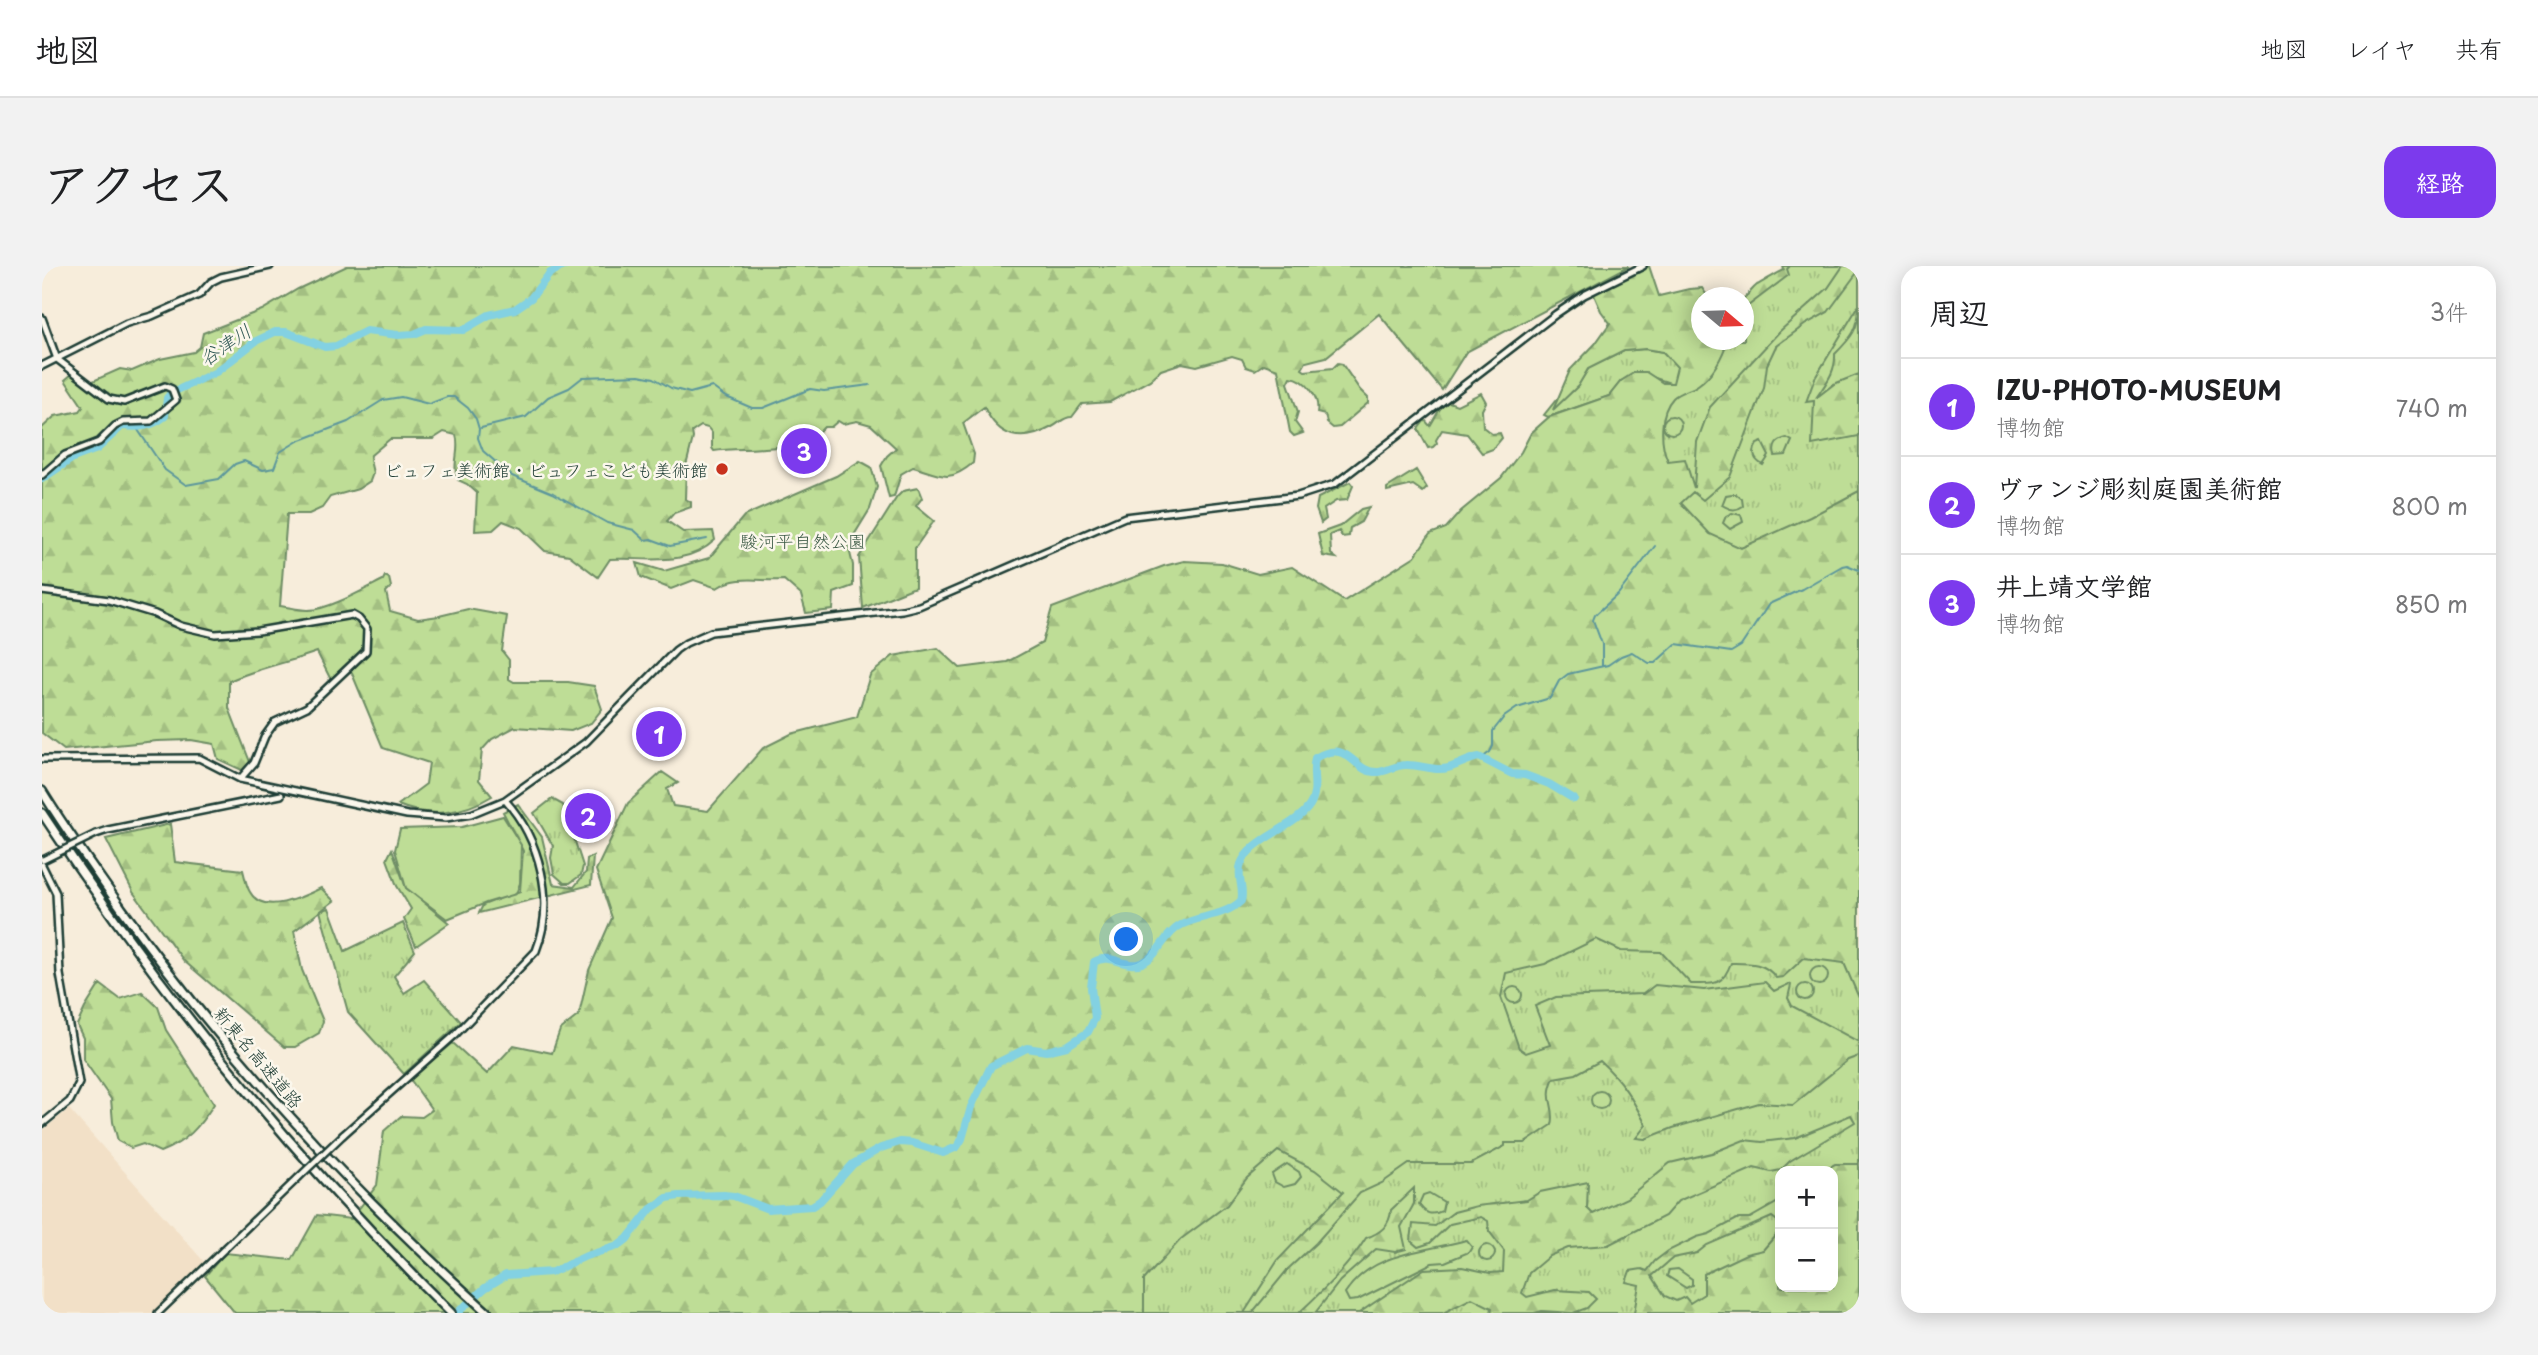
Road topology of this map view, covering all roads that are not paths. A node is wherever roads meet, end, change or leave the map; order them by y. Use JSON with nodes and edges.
{"nodes":[{"id":1,"x":270,"y":266,"type":"edge"},
{"id":2,"x":1643,"y":266,"type":"edge"},
{"id":3,"x":42,"y":318,"type":"edge"},
{"id":4,"x":57,"y":359,"type":"junction"},
{"id":5,"x":42,"y":366,"type":"edge"},
{"id":6,"x":42,"y":475,"type":"edge"},
{"id":7,"x":42,"y":591,"type":"edge"},
{"id":8,"x":46,"y":759,"type":"edge"},
{"id":9,"x":240,"y":779,"type":"junction"},
{"id":10,"x":42,"y":791,"type":"edge"},
{"id":11,"x":281,"y":795,"type":"dead end"},
{"id":12,"x":505,"y":800,"type":"junction"},
{"id":13,"x":42,"y":813,"type":"edge"},
{"id":14,"x":42,"y":862,"type":"edge"},
{"id":15,"x":42,"y":1124,"type":"edge"},
{"id":16,"x":158,"y":1313,"type":"edge"},
{"id":17,"x":451,"y":1313,"type":"edge"},
{"id":18,"x":488,"y":1313,"type":"edge"}],
"edges":[{"from":1,"to":4,"type":"street"},
{"from":2,"to":12,"type":"street"},
{"from":3,"to":4,"type":"street"},
{"from":4,"to":5,"type":"street"},
{"from":4,"to":6,"type":"street"},
{"from":7,"to":9,"type":"street"},
{"from":8,"to":9,"type":"street"},
{"from":9,"to":12,"type":"street"},
{"from":10,"to":18,"type":"highway","name":"新東名高速道路"},
{"from":11,"to":14,"type":"street","bridge":true},
{"from":12,"to":16,"type":"street","bridge":true},
{"from":13,"to":17,"type":"highway","name":"新東名高速道路"},
{"from":14,"to":15,"type":"street"}]}
